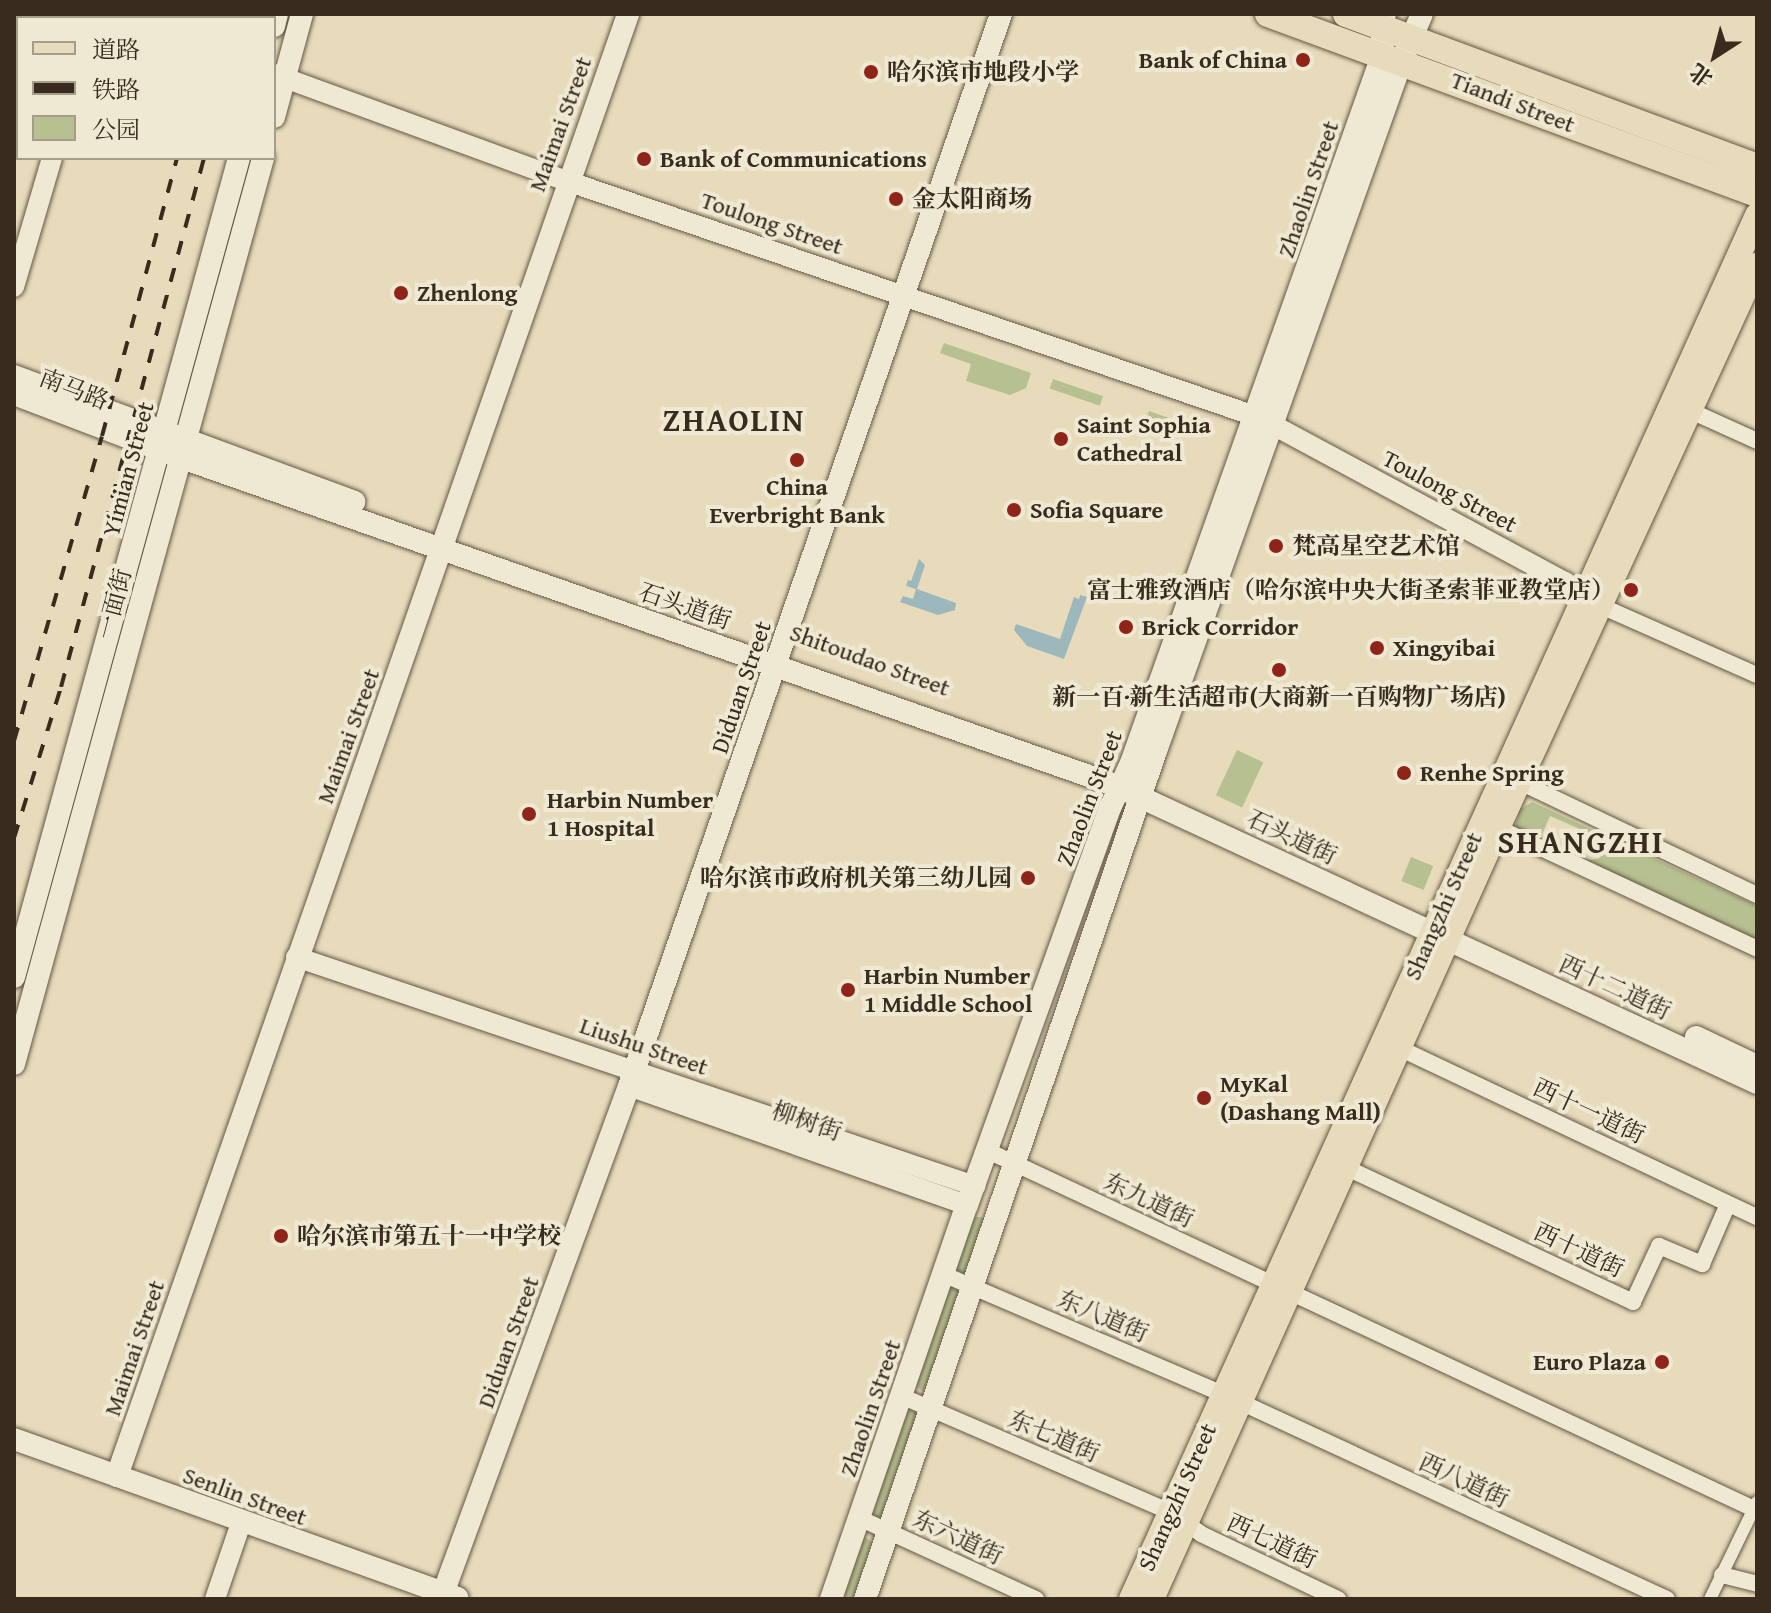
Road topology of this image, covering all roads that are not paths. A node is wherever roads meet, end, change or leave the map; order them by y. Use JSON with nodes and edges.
{"nodes":[{"id":1,"x":302,"y":14,"type":"edge"},
{"id":2,"x":628,"y":14,"type":"edge"},
{"id":3,"x":1001,"y":14,"type":"edge"},
{"id":4,"x":1268,"y":14,"type":"edge"},
{"id":5,"x":1346,"y":14,"type":"edge"},
{"id":6,"x":1383,"y":20,"type":"edge"},
{"id":7,"x":1405,"y":41,"type":"edge"},
{"id":8,"x":279,"y":76,"type":"edge"},
{"id":9,"x":276,"y":101,"type":"edge"},
{"id":10,"x":51,"y":160,"type":"edge"},
{"id":11,"x":238,"y":160,"type":"edge"},
{"id":12,"x":262,"y":160,"type":"edge"},
{"id":13,"x":1757,"y":167,"type":"edge"},
{"id":14,"x":567,"y":181,"type":"junction"},
{"id":15,"x":1757,"y":194,"type":"edge"},
{"id":16,"x":1757,"y":215,"type":"edge"},
{"id":17,"x":1757,"y":265,"type":"edge"},
{"id":18,"x":14,"y":287,"type":"edge"},
{"id":19,"x":904,"y":295,"type":"junction"},
{"id":20,"x":14,"y":376,"type":"edge"},
{"id":21,"x":14,"y":394,"type":"edge"},
{"id":22,"x":1691,"y":411,"type":"junction"},
{"id":23,"x":1264,"y":421,"type":"junction"},
{"id":24,"x":163,"y":441,"type":"junction"},
{"id":25,"x":1757,"y":441,"type":"edge"},
{"id":26,"x":184,"y":449,"type":"junction"},
{"id":27,"x":444,"y":543,"type":"junction"},
{"id":28,"x":1592,"y":601,"type":"junction"},
{"id":29,"x":778,"y":660,"type":"junction"},
{"id":30,"x":1757,"y":675,"type":"edge"},
{"id":31,"x":1520,"y":782,"type":"junction"},
{"id":32,"x":1132,"y":786,"type":"junction"},
{"id":33,"x":1498,"y":828,"type":"junction"},
{"id":34,"x":1757,"y":895,"type":"edge"},
{"id":35,"x":1444,"y":929,"type":"junction"},
{"id":36,"x":1757,"y":949,"type":"edge"},
{"id":37,"x":296,"y":957,"type":"junction"},
{"id":38,"x":14,"y":977,"type":"edge"},
{"id":39,"x":1401,"y":1049,"type":"junction"},
{"id":40,"x":14,"y":1064,"type":"edge"},
{"id":41,"x":1757,"y":1066,"type":"edge"},
{"id":42,"x":632,"y":1078,"type":"junction"},
{"id":43,"x":1757,"y":1083,"type":"edge"},
{"id":44,"x":988,"y":1151,"type":"junction"},
{"id":45,"x":1016,"y":1164,"type":"junction"},
{"id":46,"x":1347,"y":1168,"type":"junction"},
{"id":47,"x":971,"y":1196,"type":"junction"},
{"id":48,"x":1728,"y":1204,"type":"junction"},
{"id":49,"x":1757,"y":1217,"type":"edge"},
{"id":50,"x":945,"y":1275,"type":"junction"},
{"id":51,"x":974,"y":1287,"type":"junction"},
{"id":52,"x":1282,"y":1289,"type":"junction"},
{"id":53,"x":901,"y":1396,"type":"junction"},
{"id":54,"x":1232,"y":1399,"type":"junction"},
{"id":55,"x":932,"y":1409,"type":"junction"},
{"id":56,"x":14,"y":1439,"type":"edge"},
{"id":57,"x":117,"y":1476,"type":"junction"},
{"id":58,"x":1755,"y":1505,"type":"edge"},
{"id":59,"x":1179,"y":1517,"type":"junction"},
{"id":60,"x":859,"y":1518,"type":"junction"},
{"id":61,"x":241,"y":1523,"type":"junction"},
{"id":62,"x":890,"y":1532,"type":"junction"},
{"id":63,"x":1722,"y":1575,"type":"junction"},
{"id":64,"x":1757,"y":1584,"type":"edge"},
{"id":65,"x":448,"y":1597,"type":"edge"},
{"id":66,"x":215,"y":1599,"type":"edge"},
{"id":67,"x":831,"y":1599,"type":"edge"},
{"id":68,"x":865,"y":1599,"type":"edge"},
{"id":69,"x":1036,"y":1599,"type":"edge"},
{"id":70,"x":1131,"y":1599,"type":"edge"},
{"id":71,"x":1152,"y":1599,"type":"edge"},
{"id":72,"x":1338,"y":1599,"type":"edge"},
{"id":73,"x":1667,"y":1599,"type":"edge"},
{"id":74,"x":1710,"y":1599,"type":"edge"}],
"edges":[{"from":1,"to":8,"type":"main road"},
{"from":2,"to":14,"type":"main road","name":"Maimai Street"},
{"from":3,"to":19,"type":"main road","name":"Diduan Street"},
{"from":4,"to":7,"type":"highway","name":"Tiandi Street"},
{"from":5,"to":6,"type":"highway","name":"Tiandi Street"},
{"from":6,"to":7,"type":"highway","name":"Tiandi Street"},
{"from":7,"to":13,"type":"highway","name":"Tiandi Street"},
{"from":7,"to":15,"type":"highway","name":"Tiandi Street"},
{"from":7,"to":23,"type":"main road","name":"Zhaolin Street"},
{"from":8,"to":9,"type":"main road"},
{"from":8,"to":14,"type":"street","name":"Toulong Street"},
{"from":10,"to":18,"type":"street"},
{"from":11,"to":24,"type":"main road","name":"Yimian Street"},
{"from":12,"to":26,"type":"main road","name":"一面街"},
{"from":14,"to":19,"type":"street","name":"Toulong Street"},
{"from":14,"to":27,"type":"main road","name":"Maimai Street"},
{"from":16,"to":28,"type":"main road","name":"Shangzhi Street"},
{"from":17,"to":22,"type":"main road","name":"Shangzhi Street"},
{"from":19,"to":23,"type":"street","name":"Toulong Street"},
{"from":19,"to":29,"type":"main road","name":"Diduan Street"},
{"from":20,"to":24,"type":"main road"},
{"from":21,"to":24,"type":"main road","name":"南马路"},
{"from":22,"to":25,"type":"street"},
{"from":22,"to":28,"type":"main road","name":"Shangzhi Street"},
{"from":23,"to":28,"type":"street","name":"Toulong Street"},
{"from":23,"to":32,"type":"main road","name":"Zhaolin Street"},
{"from":24,"to":26,"type":"main road"},
{"from":24,"to":38,"type":"main road","name":"Yimian Street"},
{"from":26,"to":27,"type":"main road"},
{"from":26,"to":40,"type":"main road","name":"一面街"},
{"from":27,"to":29,"type":"main road","name":"Shitoudao Street"},
{"from":27,"to":37,"type":"main road","name":"Maimai Street"},
{"from":28,"to":30,"type":"street"},
{"from":28,"to":31,"type":"main road","name":"Shangzhi Street"},
{"from":28,"to":35,"type":"main road","name":"Shangzhi Street"},
{"from":29,"to":32,"type":"main road","name":"Shitoudao Street"},
{"from":29,"to":42,"type":"main road","name":"Diduan Street"},
{"from":31,"to":33,"type":"main road","name":"Shangzhi Street"},
{"from":31,"to":34,"type":"street"},
{"from":32,"to":35,"type":"main road","name":"Shitoudao Street"},
{"from":32,"to":44,"type":"main road","name":"Zhaolin Street"},
{"from":32,"to":45,"type":"main road","name":"Zhaolin Street"},
{"from":33,"to":35,"type":"main road","name":"Shangzhi Street"},
{"from":33,"to":36,"type":"street"},
{"from":35,"to":39,"type":"main road","name":"Shangzhi Street"},
{"from":35,"to":41,"type":"main road","name":"西十二道街"},
{"from":35,"to":43,"type":"main road","name":"西十二道街"},
{"from":35,"to":52,"type":"main road","name":"Shangzhi Street"},
{"from":37,"to":42,"type":"street","name":"Liushu Street"},
{"from":37,"to":57,"type":"main road","name":"Maimai Street"},
{"from":39,"to":46,"type":"main road","name":"Shangzhi Street"},
{"from":39,"to":48,"type":"street","name":"西十一道街"},
{"from":42,"to":47,"type":"street","name":"Liushu Street"},
{"from":42,"to":65,"type":"main road","name":"Diduan Street"},
{"from":44,"to":45,"type":"street","name":"东九道街"},
{"from":44,"to":47,"type":"main road","name":"Zhaolin Street"},
{"from":45,"to":51,"type":"main road","name":"Zhaolin Street"},
{"from":45,"to":52,"type":"street","name":"东九道街"},
{"from":46,"to":48,"type":"street","name":"西十道街"},
{"from":46,"to":52,"type":"main road","name":"Shangzhi Street"},
{"from":47,"to":50,"type":"main road","name":"Zhaolin Street"},
{"from":48,"to":49,"type":"street","name":"西十一道街"},
{"from":50,"to":51,"type":"street","name":"东八道街"},
{"from":50,"to":53,"type":"main road","name":"Zhaolin Street"},
{"from":51,"to":54,"type":"street","name":"东八道街"},
{"from":51,"to":55,"type":"main road","name":"Zhaolin Street"},
{"from":52,"to":54,"type":"main road","name":"Shangzhi Street"},
{"from":52,"to":58,"type":"street","name":"东九道街"},
{"from":53,"to":55,"type":"street","name":"东七道街"},
{"from":53,"to":60,"type":"main road","name":"Zhaolin Street"},
{"from":54,"to":59,"type":"main road","name":"Shangzhi Street"},
{"from":54,"to":73,"type":"street","name":"西八道街"},
{"from":55,"to":59,"type":"street","name":"东七道街"},
{"from":55,"to":62,"type":"main road","name":"Zhaolin Street"},
{"from":56,"to":57,"type":"main road","name":"Senlin Street"},
{"from":57,"to":61,"type":"main road","name":"Senlin Street"},
{"from":58,"to":63,"type":"street"},
{"from":59,"to":70,"type":"main road","name":"Shangzhi Street"},
{"from":59,"to":71,"type":"main road","name":"Shangzhi Street"},
{"from":59,"to":72,"type":"street","name":"西七道街"},
{"from":60,"to":62,"type":"street","name":"东六道街"},
{"from":60,"to":67,"type":"main road","name":"Zhaolin Street"},
{"from":61,"to":65,"type":"main road","name":"Senlin Street"},
{"from":61,"to":66,"type":"street"},
{"from":62,"to":68,"type":"main road","name":"Zhaolin Street"},
{"from":62,"to":69,"type":"street","name":"东六道街"},
{"from":63,"to":64,"type":"street"},
{"from":63,"to":74,"type":"street"}]}
